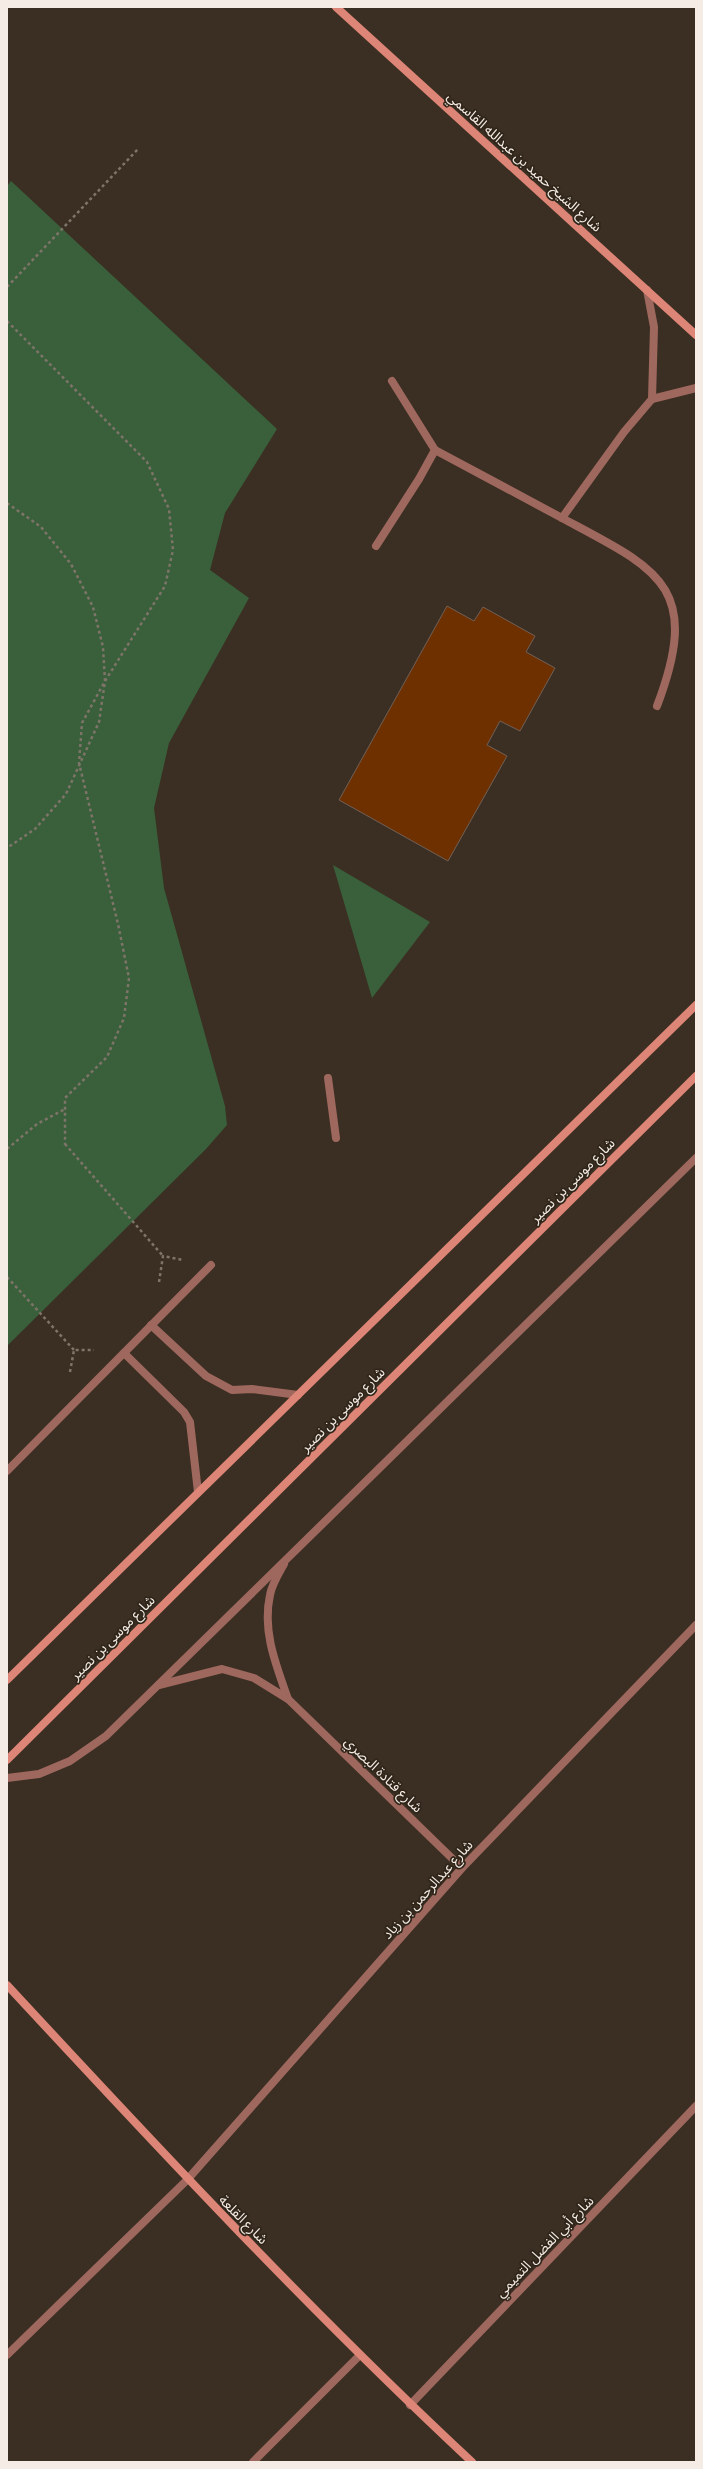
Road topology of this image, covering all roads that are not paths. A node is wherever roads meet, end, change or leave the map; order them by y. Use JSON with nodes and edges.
{"nodes":[{"id":1,"x":336,"y":7,"type":"edge"},
{"id":2,"x":647,"y":290,"type":"junction"},
{"id":3,"x":696,"y":335,"type":"edge"},
{"id":4,"x":392,"y":382,"type":"dead end"},
{"id":5,"x":696,"y":388,"type":"edge"},
{"id":6,"x":652,"y":399,"type":"junction"},
{"id":7,"x":435,"y":450,"type":"junction"},
{"id":8,"x":562,"y":518,"type":"junction"},
{"id":9,"x":376,"y":546,"type":"dead end"},
{"id":10,"x":658,"y":706,"type":"dead end"},
{"id":11,"x":696,"y":1005,"type":"edge"},
{"id":12,"x":696,"y":1076,"type":"edge"},
{"id":13,"x":328,"y":1078,"type":"dead end"},
{"id":14,"x":336,"y":1138,"type":"dead end"},
{"id":15,"x":696,"y":1158,"type":"edge"},
{"id":16,"x":211,"y":1265,"type":"dead end"},
{"id":17,"x":152,"y":1325,"type":"junction"},
{"id":18,"x":124,"y":1353,"type":"junction"},
{"id":19,"x":298,"y":1395,"type":"junction"},
{"id":20,"x":7,"y":1471,"type":"edge"},
{"id":21,"x":198,"y":1492,"type":"junction"},
{"id":22,"x":286,"y":1559,"type":"junction"},
{"id":23,"x":696,"y":1625,"type":"edge"},
{"id":24,"x":7,"y":1680,"type":"edge"},
{"id":25,"x":158,"y":1685,"type":"junction"},
{"id":26,"x":288,"y":1699,"type":"junction"},
{"id":27,"x":7,"y":1760,"type":"edge"},
{"id":28,"x":7,"y":1778,"type":"edge"},
{"id":29,"x":462,"y":1868,"type":"junction"},
{"id":30,"x":7,"y":1985,"type":"edge"},
{"id":31,"x":694,"y":2112,"type":"edge"},
{"id":32,"x":187,"y":2180,"type":"junction"},
{"id":33,"x":7,"y":2355,"type":"edge"},
{"id":34,"x":360,"y":2355,"type":"junction"},
{"id":35,"x":410,"y":2405,"type":"junction"},
{"id":36,"x":253,"y":2462,"type":"edge"},
{"id":37,"x":472,"y":2462,"type":"edge"}],
"edges":[{"from":1,"to":2,"type":"street","name":"شارع الشيخ حميد بن عبدالله القاسمي"},
{"from":2,"to":3,"type":"street","name":"شارع الشيخ حميد بن عبدالله القاسمي"},
{"from":2,"to":6,"type":"street"},
{"from":4,"to":7,"type":"street"},
{"from":5,"to":6,"type":"street"},
{"from":6,"to":8,"type":"street"},
{"from":7,"to":8,"type":"street"},
{"from":7,"to":9,"type":"street"},
{"from":8,"to":10,"type":"street"},
{"from":11,"to":19,"type":"street"},
{"from":12,"to":27,"type":"street","name":"شارع موسى بن نصير"},
{"from":13,"to":14,"type":"street"},
{"from":15,"to":22,"type":"street"},
{"from":16,"to":17,"type":"street"},
{"from":17,"to":18,"type":"street"},
{"from":17,"to":19,"type":"street"},
{"from":18,"to":20,"type":"street"},
{"from":18,"to":21,"type":"street"},
{"from":19,"to":21,"type":"street"},
{"from":21,"to":24,"type":"street"},
{"from":22,"to":25,"type":"street"},
{"from":22,"to":26,"type":"street","name":"شارع قتادة البصري"},
{"from":23,"to":29,"type":"street","name":"شارع عبدالرحمن بن زياد"},
{"from":25,"to":26,"type":"street","name":"شارع قتادة البصري"},
{"from":25,"to":28,"type":"street"},
{"from":26,"to":29,"type":"street","name":"شارع قتادة البصري"},
{"from":29,"to":32,"type":"street","name":"شارع عبدالرحمن بن زياد"},
{"from":30,"to":32,"type":"street","name":"شارع القلعة"},
{"from":31,"to":35,"type":"street","name":"شارع أبي الفضل التميمي"},
{"from":32,"to":33,"type":"street","name":"شارع عبدالرحمن بن زياد"},
{"from":32,"to":34,"type":"street","name":"شارع القلعة"},
{"from":34,"to":35,"type":"street","name":"شارع القلعة"},
{"from":34,"to":36,"type":"street"},
{"from":35,"to":37,"type":"street","name":"شارع القلعة"}]}
